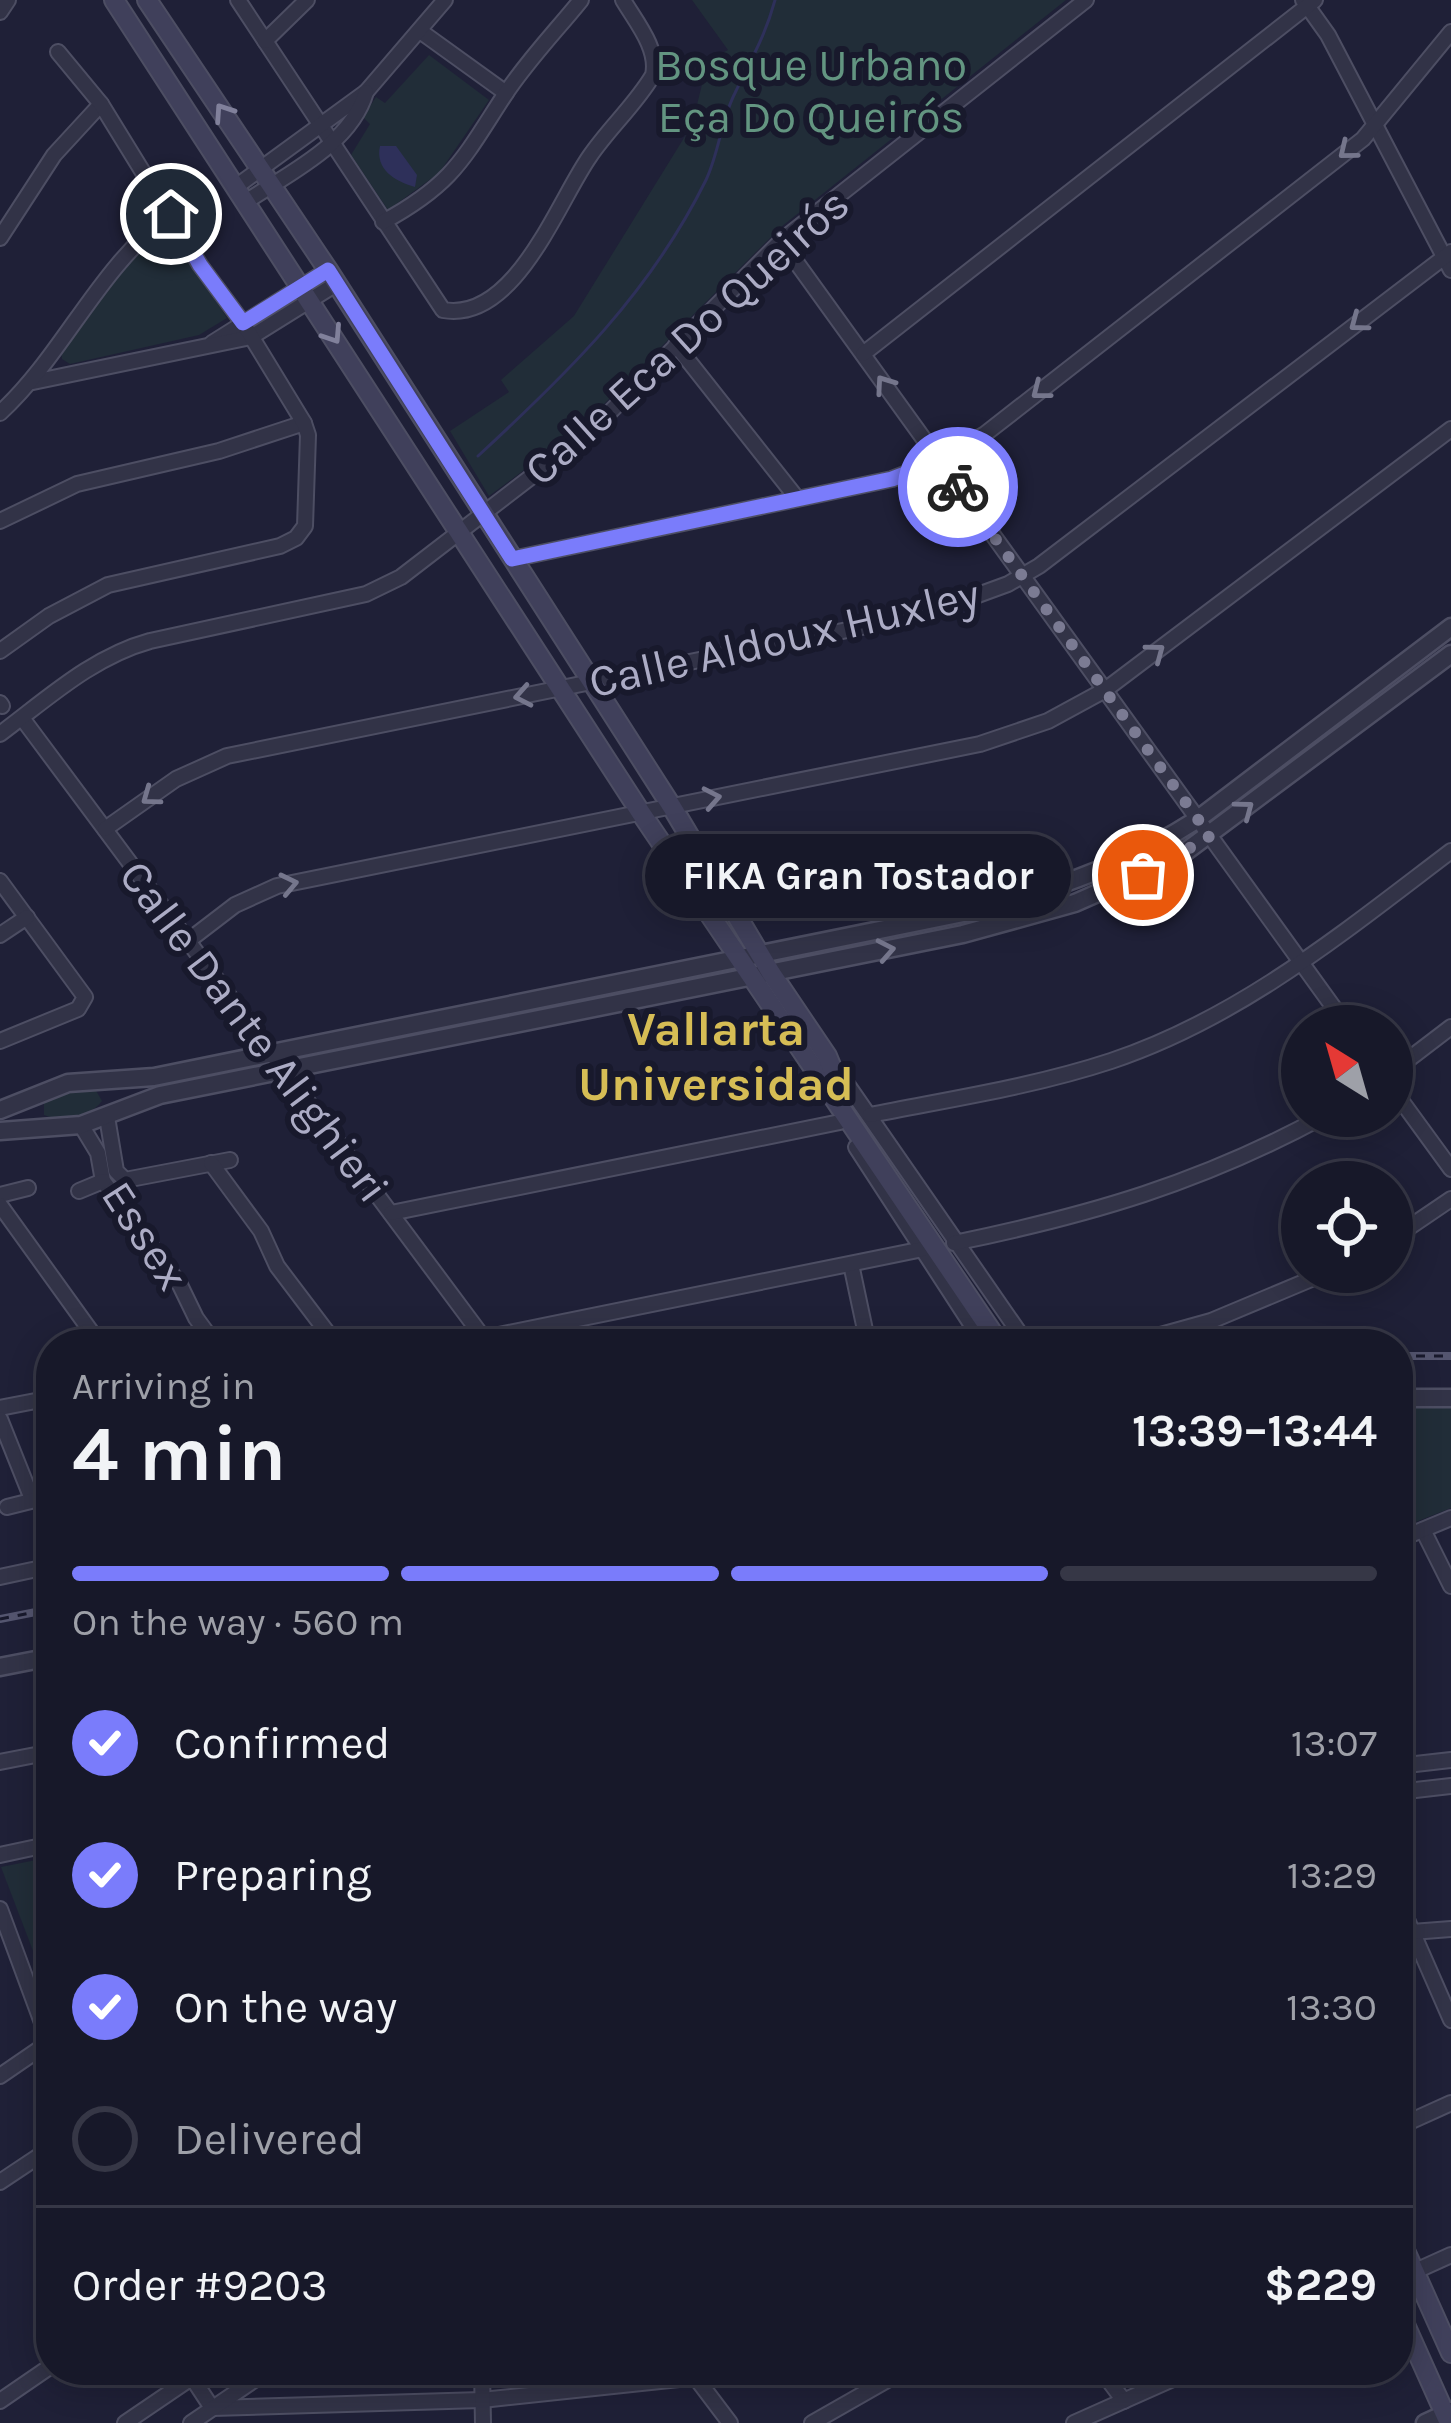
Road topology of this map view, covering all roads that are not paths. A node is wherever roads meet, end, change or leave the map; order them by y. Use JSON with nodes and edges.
{"nodes":[{"id":1,"x":8,"y":0,"type":"edge"},
{"id":2,"x":114,"y":0,"type":"edge"},
{"id":3,"x":147,"y":0,"type":"edge"},
{"id":4,"x":238,"y":0,"type":"edge"},
{"id":5,"x":307,"y":0,"type":"edge"},
{"id":6,"x":445,"y":0,"type":"edge"},
{"id":7,"x":581,"y":0,"type":"edge"},
{"id":8,"x":623,"y":0,"type":"edge"},
{"id":9,"x":1086,"y":0,"type":"edge"},
{"id":10,"x":1308,"y":2,"type":"edge"},
{"id":11,"x":0,"y":12,"type":"edge"},
{"id":12,"x":420,"y":31,"type":"junction"},
{"id":13,"x":1451,"y":32,"type":"edge"},
{"id":14,"x":266,"y":41,"type":"junction"},
{"id":15,"x":58,"y":52,"type":"dead end"},
{"id":16,"x":366,"y":92,"type":"junction"},
{"id":17,"x":506,"y":93,"type":"junction"},
{"id":18,"x":101,"y":104,"type":"junction"},
{"id":19,"x":1377,"y":126,"type":"junction"},
{"id":20,"x":321,"y":127,"type":"junction"},
{"id":21,"x":333,"y":143,"type":"junction"},
{"id":22,"x":266,"y":177,"type":"junction"},
{"id":23,"x":242,"y":194,"type":"junction"},
{"id":24,"x":171,"y":214,"type":"junction"},
{"id":25,"x":383,"y":222,"type":"junction"},
{"id":26,"x":0,"y":238,"type":"edge"},
{"id":27,"x":781,"y":241,"type":"junction"},
{"id":28,"x":1449,"y":260,"type":"edge"},
{"id":29,"x":332,"y":277,"type":"junction"},
{"id":30,"x":306,"y":293,"type":"junction"},
{"id":31,"x":247,"y":330,"type":"junction"},
{"id":32,"x":676,"y":346,"type":"junction"},
{"id":33,"x":862,"y":354,"type":"junction"},
{"id":34,"x":33,"y":382,"type":"junction"},
{"id":35,"x":0,"y":412,"type":"edge"},
{"id":36,"x":304,"y":424,"type":"junction"},
{"id":37,"x":1451,"y":429,"type":"edge"},
{"id":38,"x":938,"y":461,"type":"junction"},
{"id":39,"x":796,"y":497,"type":"junction"},
{"id":40,"x":483,"y":514,"type":"junction"},
{"id":41,"x":0,"y":521,"type":"edge"},
{"id":42,"x":460,"y":532,"type":"junction"},
{"id":43,"x":512,"y":559,"type":"junction"},
{"id":44,"x":1024,"y":576,"type":"junction"},
{"id":45,"x":1451,"y":627,"type":"edge"},
{"id":46,"x":0,"y":651,"type":"edge"},
{"id":47,"x":1451,"y":654,"type":"edge"},
{"id":48,"x":591,"y":682,"type":"junction"},
{"id":49,"x":560,"y":688,"type":"junction"},
{"id":50,"x":1106,"y":690,"type":"junction"},
{"id":51,"x":22,"y":718,"type":"junction"},
{"id":52,"x":0,"y":734,"type":"edge"},
{"id":53,"x":672,"y":807,"type":"junction"},
{"id":54,"x":640,"y":813,"type":"junction"},
{"id":55,"x":1198,"y":819,"type":"junction"},
{"id":56,"x":105,"y":830,"type":"junction"},
{"id":57,"x":1210,"y":836,"type":"junction"},
{"id":58,"x":1451,"y":850,"type":"edge"},
{"id":59,"x":0,"y":881,"type":"edge"},
{"id":60,"x":27,"y":917,"type":"junction"},
{"id":61,"x":0,"y":935,"type":"edge"},
{"id":62,"x":188,"y":941,"type":"junction"},
{"id":63,"x":760,"y":954,"type":"junction"},
{"id":64,"x":737,"y":958,"type":"junction"},
{"id":65,"x":1302,"y":964,"type":"junction"},
{"id":66,"x":771,"y":973,"type":"junction"},
{"id":67,"x":749,"y":976,"type":"junction"},
{"id":68,"x":1332,"y":1005,"type":"edge"},
{"id":69,"x":1451,"y":1027,"type":"edge"},
{"id":70,"x":0,"y":1042,"type":"edge"},
{"id":71,"x":272,"y":1054,"type":"junction"},
{"id":72,"x":803,"y":1054,"type":"junction"},
{"id":73,"x":1413,"y":1056,"type":"edge"},
{"id":74,"x":827,"y":1057,"type":"junction"},
{"id":75,"x":284,"y":1070,"type":"junction"},
{"id":76,"x":107,"y":1080,"type":"junction"},
{"id":77,"x":51,"y":1088,"type":"junction"},
{"id":78,"x":0,"y":1110,"type":"edge"},
{"id":79,"x":110,"y":1115,"type":"junction"},
{"id":80,"x":870,"y":1115,"type":"junction"},
{"id":81,"x":1413,"y":1117,"type":"edge"},
{"id":82,"x":840,"y":1122,"type":"junction"},
{"id":83,"x":81,"y":1125,"type":"junction"},
{"id":84,"x":54,"y":1129,"type":"junction"},
{"id":85,"x":0,"y":1131,"type":"edge"},
{"id":86,"x":1281,"y":1137,"type":"edge"},
{"id":87,"x":230,"y":1160,"type":"dead end"},
{"id":88,"x":211,"y":1163,"type":"junction"},
{"id":89,"x":1451,"y":1169,"type":"edge"},
{"id":90,"x":103,"y":1181,"type":"junction"},
{"id":91,"x":28,"y":1188,"type":"dead end"},
{"id":92,"x":80,"y":1191,"type":"dead end"},
{"id":93,"x":0,"y":1195,"type":"edge"},
{"id":94,"x":1451,"y":1199,"type":"edge"},
{"id":95,"x":0,"y":1205,"type":"edge"},
{"id":96,"x":391,"y":1213,"type":"junction"},
{"id":97,"x":1413,"y":1225,"type":"edge"},
{"id":98,"x":954,"y":1243,"type":"junction"},
{"id":99,"x":922,"y":1249,"type":"junction"},
{"id":100,"x":851,"y":1264,"type":"junction"},
{"id":101,"x":1281,"y":1292,"type":"edge"},
{"id":102,"x":89,"y":1329,"type":"edge"},
{"id":103,"x":206,"y":1329,"type":"edge"},
{"id":104,"x":325,"y":1329,"type":"edge"},
{"id":105,"x":477,"y":1329,"type":"edge"},
{"id":106,"x":543,"y":1329,"type":"edge"},
{"id":107,"x":865,"y":1329,"type":"edge"},
{"id":108,"x":998,"y":1329,"type":"tunnel mouth"},
{"id":109,"x":1001,"y":1329,"type":"tunnel mouth"},
{"id":110,"x":1001,"y":1329,"type":"tunnel mouth"},
{"id":111,"x":1002,"y":1329,"type":"tunnel mouth"},
{"id":112,"x":1182,"y":1329,"type":"edge"},
{"id":113,"x":1413,"y":1398,"type":"edge"},
{"id":114,"x":1451,"y":1398,"type":"edge"},
{"id":115,"x":36,"y":1401,"type":"edge"},
{"id":116,"x":0,"y":1408,"type":"edge"},
{"id":117,"x":0,"y":1419,"type":"edge"},
{"id":118,"x":36,"y":1498,"type":"edge"},
{"id":119,"x":32,"y":1499,"type":"junction"},
{"id":120,"x":7,"y":1507,"type":"dead end"},
{"id":121,"x":1451,"y":1518,"type":"edge"},
{"id":122,"x":1423,"y":1530,"type":"junction"},
{"id":123,"x":1413,"y":1534,"type":"edge"},
{"id":124,"x":36,"y":1569,"type":"edge"},
{"id":125,"x":0,"y":1577,"type":"edge"},
{"id":126,"x":1451,"y":1586,"type":"edge"},
{"id":127,"x":36,"y":1661,"type":"edge"},
{"id":128,"x":0,"y":1667,"type":"edge"},
{"id":129,"x":36,"y":1755,"type":"edge"},
{"id":130,"x":1451,"y":1760,"type":"edge"},
{"id":131,"x":0,"y":1762,"type":"edge"},
{"id":132,"x":1413,"y":1764,"type":"edge"},
{"id":133,"x":1451,"y":1786,"type":"edge"},
{"id":134,"x":1413,"y":1790,"type":"edge"},
{"id":135,"x":36,"y":1847,"type":"edge"},
{"id":136,"x":0,"y":1855,"type":"edge"},
{"id":137,"x":0,"y":1909,"type":"edge"},
{"id":138,"x":1451,"y":1929,"type":"edge"},
{"id":139,"x":1413,"y":1932,"type":"edge"},
{"id":140,"x":1413,"y":1934,"type":"edge"},
{"id":141,"x":7,"y":1950,"type":"edge"},
{"id":142,"x":36,"y":2013,"type":"edge"},
{"id":143,"x":1451,"y":2020,"type":"edge"},
{"id":144,"x":36,"y":2053,"type":"edge"},
{"id":145,"x":0,"y":2076,"type":"edge"},
{"id":146,"x":1451,"y":2103,"type":"edge"},
{"id":147,"x":1413,"y":2120,"type":"edge"},
{"id":148,"x":36,"y":2158,"type":"edge"},
{"id":149,"x":0,"y":2182,"type":"edge"},
{"id":150,"x":1451,"y":2255,"type":"edge"},
{"id":151,"x":1413,"y":2272,"type":"edge"},
{"id":152,"x":1413,"y":2287,"type":"edge"},
{"id":153,"x":1413,"y":2341,"type":"edge"},
{"id":154,"x":1451,"y":2353,"type":"edge"},
{"id":155,"x":36,"y":2376,"type":"edge"},
{"id":156,"x":177,"y":2385,"type":"edge"},
{"id":157,"x":200,"y":2385,"type":"edge"},
{"id":158,"x":246,"y":2385,"type":"edge"},
{"id":159,"x":482,"y":2385,"type":"edge"},
{"id":160,"x":623,"y":2385,"type":"edge"},
{"id":161,"x":704,"y":2385,"type":"edge"},
{"id":162,"x":878,"y":2385,"type":"edge"},
{"id":163,"x":1112,"y":2385,"type":"edge"},
{"id":164,"x":1160,"y":2385,"type":"edge"},
{"id":165,"x":482,"y":2400,"type":"junction"},
{"id":166,"x":0,"y":2401,"type":"edge"},
{"id":167,"x":1124,"y":2401,"type":"junction"},
{"id":168,"x":316,"y":2405,"type":"junction"},
{"id":169,"x":212,"y":2408,"type":"junction"},
{"id":170,"x":1448,"y":2416,"type":"edge"},
{"id":171,"x":125,"y":2423,"type":"edge"},
{"id":172,"x":191,"y":2423,"type":"edge"},
{"id":173,"x":316,"y":2423,"type":"edge"},
{"id":174,"x":482,"y":2423,"type":"edge"},
{"id":175,"x":730,"y":2423,"type":"edge"},
{"id":176,"x":812,"y":2423,"type":"edge"},
{"id":177,"x":1074,"y":2423,"type":"edge"},
{"id":178,"x":1425,"y":2423,"type":"edge"}],
"edges":[{"from":1,"to":11,"type":"street"},
{"from":2,"to":23,"type":"main road"},
{"from":22,"to":3,"type":"main road","one_way":true},
{"from":4,"to":14,"type":"street"},
{"from":5,"to":14,"type":"street"},
{"from":6,"to":12,"type":"street"},
{"from":7,"to":17,"type":"street"},
{"from":8,"to":25,"type":"street"},
{"from":9,"to":27,"type":"street","name":"Calle Eca Do Queirós"},
{"from":10,"to":19,"type":"street"},
{"from":10,"to":33,"type":"street"},
{"from":12,"to":16,"type":"street"},
{"from":12,"to":17,"type":"street"},
{"from":13,"to":19,"type":"street"},
{"from":14,"to":20,"type":"street"},
{"from":15,"to":18,"type":"street"},
{"from":16,"to":20,"type":"street"},
{"from":16,"to":21,"type":"street"},
{"from":17,"to":25,"type":"street"},
{"from":18,"to":24,"type":"street"},
{"from":18,"to":26,"type":"street"},
{"from":19,"to":28,"type":"street"},
{"from":19,"to":38,"type":"street","one_way":true},
{"from":20,"to":21,"type":"street"},
{"from":20,"to":22,"type":"street"},
{"from":21,"to":22,"type":"street"},
{"from":21,"to":25,"type":"street"},
{"from":22,"to":23,"type":"street"},
{"from":22,"to":29,"type":"main road"},
{"from":23,"to":30,"type":"main road"},
{"from":24,"to":31,"type":"street"},
{"from":24,"to":34,"type":"street"},
{"from":27,"to":32,"type":"street","name":"Calle Eca Do Queirós"},
{"from":27,"to":33,"type":"street"},
{"from":28,"to":44,"type":"street","name":"Calle Aldoux Huxley","one_way":true},
{"from":29,"to":30,"type":"street"},
{"from":29,"to":40,"type":"main road"},
{"from":30,"to":31,"type":"street"},
{"from":30,"to":42,"type":"main road","one_way":true},
{"from":31,"to":34,"type":"street"},
{"from":31,"to":36,"type":"street"},
{"from":32,"to":39,"type":"street"},
{"from":32,"to":40,"type":"street","name":"Calle Eca Do Queirós"},
{"from":38,"to":33,"type":"street","one_way":true},
{"from":34,"to":35,"type":"street"},
{"from":36,"to":41,"type":"street"},
{"from":36,"to":46,"type":"street"},
{"from":50,"to":37,"type":"street","one_way":true},
{"from":38,"to":39,"type":"street"},
{"from":38,"to":44,"type":"street"},
{"from":39,"to":43,"type":"street"},
{"from":40,"to":42,"type":"street","name":"Calle Eca Do Queirós"},
{"from":40,"to":43,"type":"main road"},
{"from":42,"to":49,"type":"main road"},
{"from":42,"to":51,"type":"street","name":"Calle Eca Do Queirós"},
{"from":43,"to":48,"type":"main road"},
{"from":44,"to":48,"type":"street","name":"Calle Aldoux Huxley"},
{"from":44,"to":50,"type":"street"},
{"from":45,"to":55,"type":"street"},
{"from":57,"to":47,"type":"street","one_way":true},
{"from":48,"to":49,"type":"street","name":"Calle Aldoux Huxley"},
{"from":48,"to":53,"type":"main road"},
{"from":49,"to":54,"type":"main road"},
{"from":49,"to":56,"type":"street","name":"Calle Aldoux Huxley","one_way":true},
{"from":53,"to":50,"type":"street","one_way":true},
{"from":50,"to":55,"type":"street"},
{"from":51,"to":52,"type":"street","name":"Calle Eca Do Queirós"},
{"from":51,"to":56,"type":"street","name":"Calle Dante Alighieri"},
{"from":53,"to":54,"type":"street"},
{"from":53,"to":63,"type":"main road"},
{"from":62,"to":54,"type":"street","one_way":true},
{"from":54,"to":64,"type":"main road"},
{"from":55,"to":57,"type":"street"},
{"from":55,"to":63,"type":"street"},
{"from":56,"to":62,"type":"street","name":"Calle Dante Alighieri"},
{"from":57,"to":65,"type":"street"},
{"from":66,"to":57,"type":"street","one_way":true},
{"from":58,"to":65,"type":"street"},
{"from":59,"to":60,"type":"street"},
{"from":60,"to":61,"type":"street"},
{"from":60,"to":70,"type":"street"},
{"from":62,"to":71,"type":"street","name":"Calle Dante Alighieri"},
{"from":63,"to":64,"type":"street"},
{"from":63,"to":66,"type":"main road"},
{"from":64,"to":67,"type":"main road"},
{"from":64,"to":71,"type":"street"},
{"from":65,"to":68,"type":"street"},
{"from":65,"to":80,"type":"street"},
{"from":66,"to":67,"type":"street"},
{"from":66,"to":74,"type":"main road"},
{"from":67,"to":72,"type":"main road"},
{"from":67,"to":75,"type":"street"},
{"from":69,"to":73,"type":"street"},
{"from":71,"to":75,"type":"street","name":"Calle Dante Alighieri"},
{"from":71,"to":76,"type":"street"},
{"from":72,"to":82,"type":"street"},
{"from":72,"to":110,"type":"main road"},
{"from":74,"to":80,"type":"street"},
{"from":74,"to":109,"type":"main road"},
{"from":75,"to":79,"type":"street"},
{"from":75,"to":96,"type":"street","name":"Calle Dante Alighieri"},
{"from":76,"to":77,"type":"street"},
{"from":76,"to":79,"type":"street"},
{"from":77,"to":78,"type":"street"},
{"from":77,"to":84,"type":"street"},
{"from":79,"to":83,"type":"street"},
{"from":79,"to":88,"type":"street","name":"Essex"},
{"from":80,"to":98,"type":"street"},
{"from":81,"to":89,"type":"street"},
{"from":82,"to":96,"type":"street"},
{"from":82,"to":99,"type":"street"},
{"from":83,"to":84,"type":"street"},
{"from":83,"to":90,"type":"street","name":"Essex"},
{"from":84,"to":85,"type":"street"},
{"from":86,"to":98,"type":"street"},
{"from":87,"to":88,"type":"street","name":"Essex"},
{"from":88,"to":104,"type":"street","name":"Essex"},
{"from":90,"to":92,"type":"street"},
{"from":90,"to":103,"type":"street","name":"Essex"},
{"from":91,"to":93,"type":"street"},
{"from":94,"to":97,"type":"street"},
{"from":95,"to":102,"type":"street"},
{"from":96,"to":105,"type":"street","name":"Calle Dante Alighieri"},
{"from":98,"to":111,"type":"street"},
{"from":99,"to":100,"type":"street"},
{"from":99,"to":108,"type":"street"},
{"from":100,"to":106,"type":"street"},
{"from":100,"to":107,"type":"street"},
{"from":101,"to":112,"type":"street"},
{"from":113,"to":114,"type":"street"},
{"from":115,"to":116,"type":"street"},
{"from":117,"to":119,"type":"street"},
{"from":118,"to":119,"type":"street"},
{"from":119,"to":120,"type":"street"},
{"from":121,"to":122,"type":"street"},
{"from":122,"to":123,"type":"street"},
{"from":122,"to":126,"type":"street"},
{"from":124,"to":125,"type":"street"},
{"from":127,"to":128,"type":"street"},
{"from":129,"to":131,"type":"street"},
{"from":130,"to":132,"type":"street"},
{"from":133,"to":134,"type":"street"},
{"from":135,"to":136,"type":"street"},
{"from":137,"to":141,"type":"street"},
{"from":138,"to":139,"type":"street"},
{"from":140,"to":143,"type":"street"},
{"from":141,"to":142,"type":"street"},
{"from":144,"to":145,"type":"street"},
{"from":146,"to":147,"type":"street"},
{"from":148,"to":149,"type":"street"},
{"from":150,"to":151,"type":"street"},
{"from":152,"to":154,"type":"main road"},
{"from":153,"to":170,"type":"main road"},
{"from":155,"to":166,"type":"street"},
{"from":156,"to":171,"type":"street"},
{"from":157,"to":169,"type":"street"},
{"from":158,"to":169,"type":"street"},
{"from":159,"to":165,"type":"street"},
{"from":160,"to":165,"type":"street"},
{"from":161,"to":175,"type":"street"},
{"from":162,"to":176,"type":"street"},
{"from":163,"to":167,"type":"street"},
{"from":164,"to":167,"type":"street"},
{"from":165,"to":168,"type":"street"},
{"from":165,"to":174,"type":"street"},
{"from":167,"to":177,"type":"street"},
{"from":168,"to":169,"type":"street"},
{"from":168,"to":173,"type":"street"},
{"from":169,"to":172,"type":"street"},
{"from":170,"to":178,"type":"street"}]}
